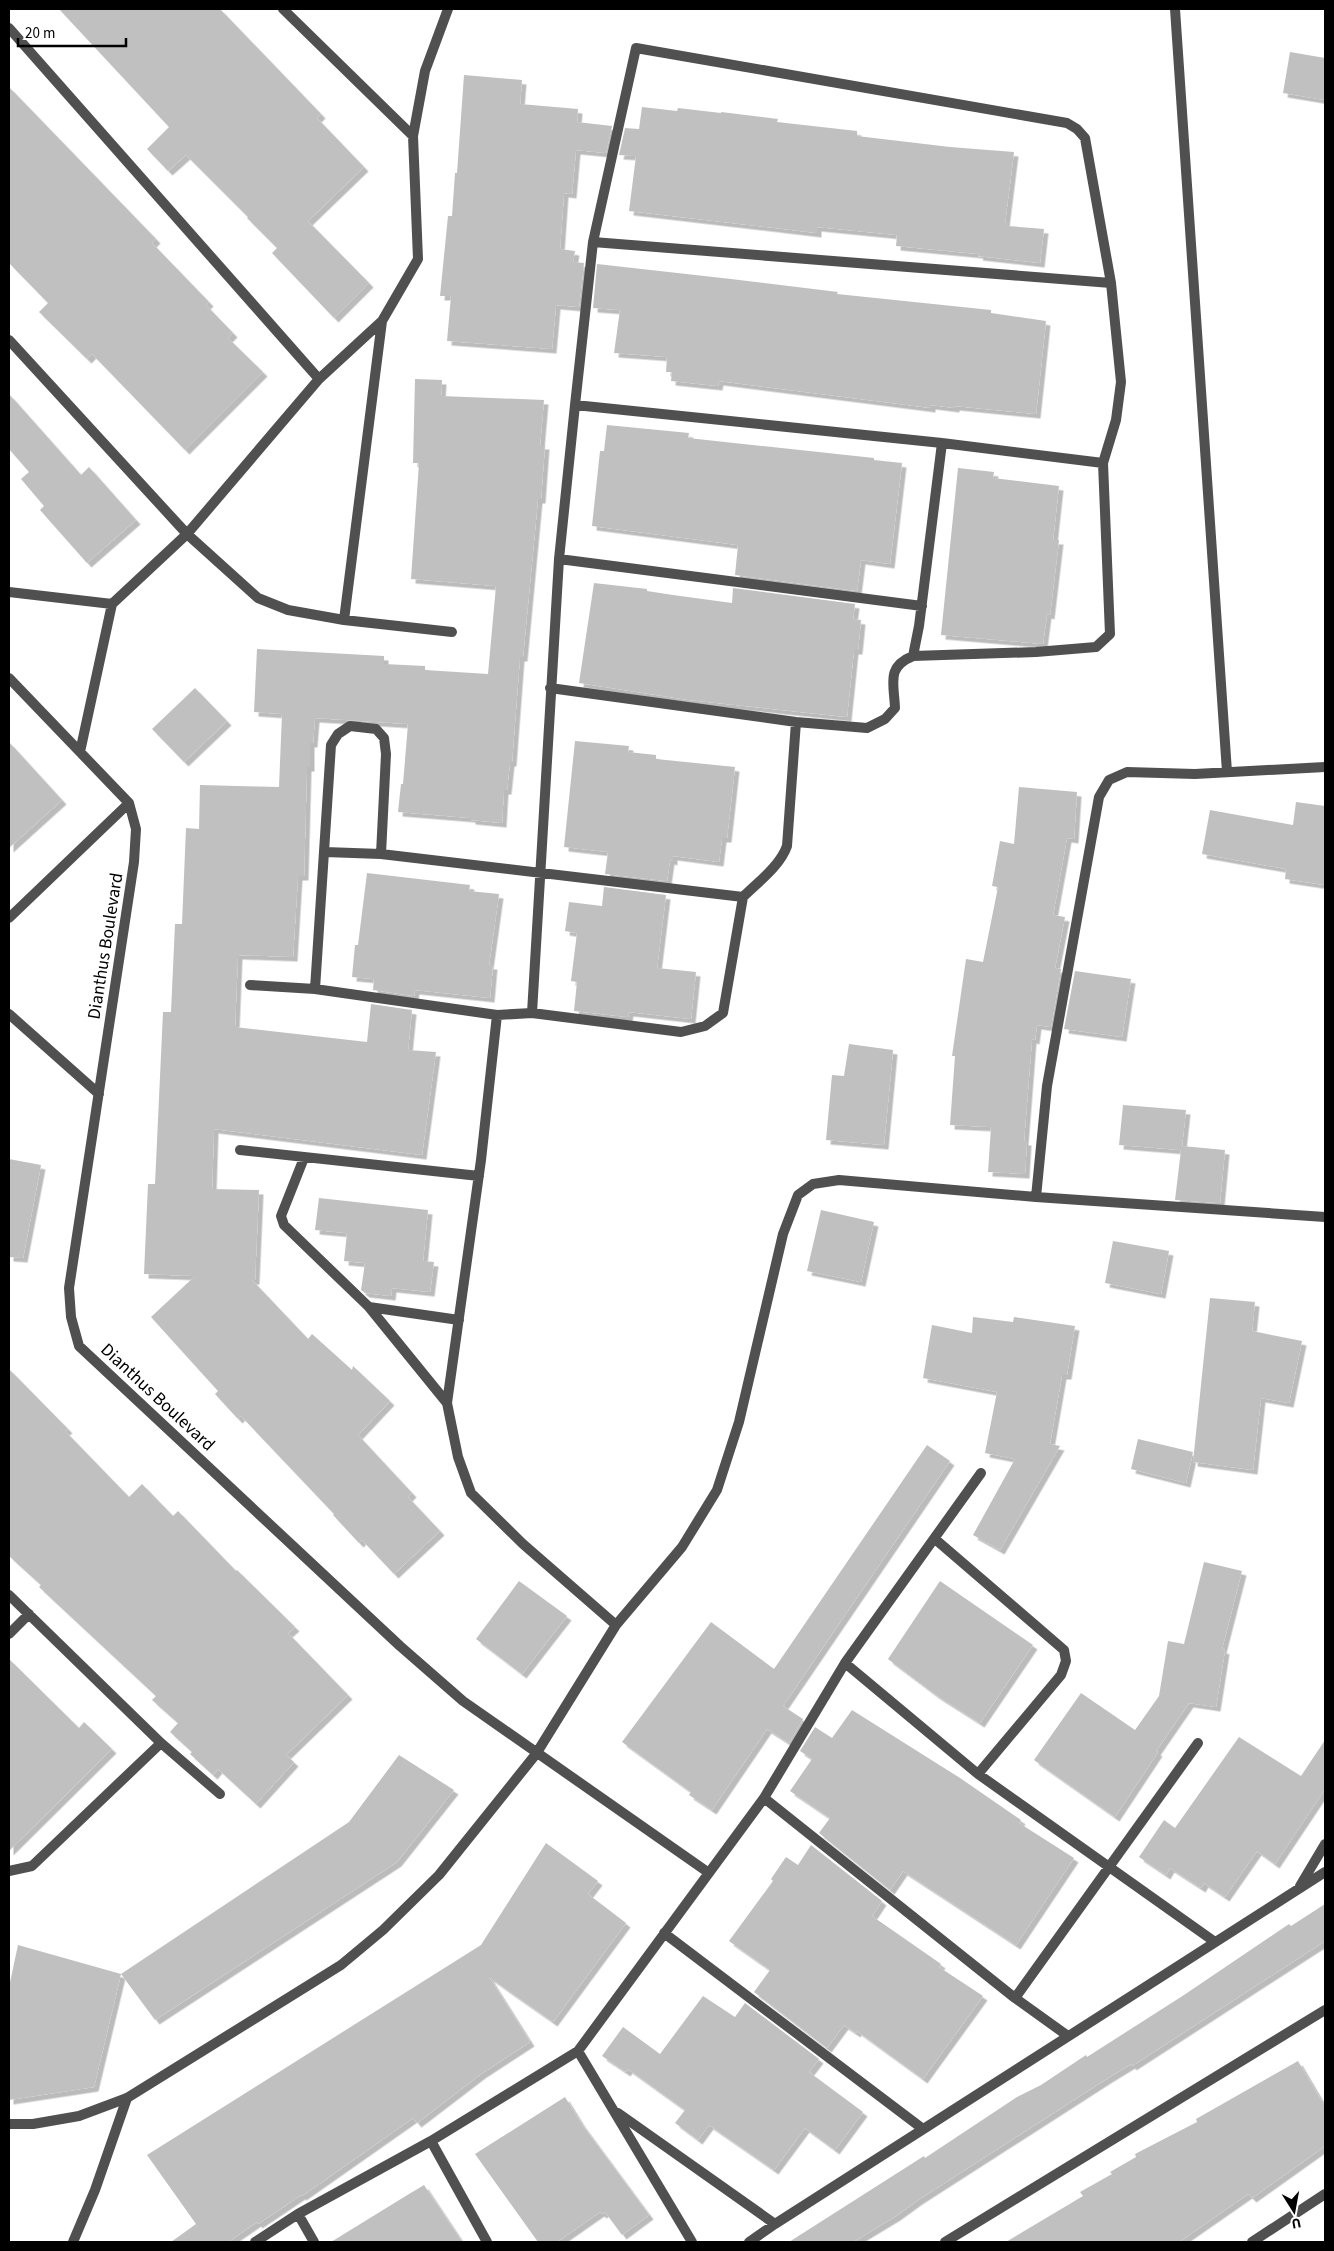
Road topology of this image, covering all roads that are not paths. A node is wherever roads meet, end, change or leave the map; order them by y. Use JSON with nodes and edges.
{"nodes":[{"id":1,"x":284,"y":9,"type":"edge"},
{"id":2,"x":448,"y":9,"type":"edge"},
{"id":3,"x":1175,"y":9,"type":"edge"},
{"id":4,"x":9,"y":28,"type":"edge"},
{"id":5,"x":413,"y":136,"type":"junction"},
{"id":6,"x":593,"y":242,"type":"junction"},
{"id":7,"x":1111,"y":282,"type":"junction"},
{"id":8,"x":382,"y":321,"type":"junction"},
{"id":9,"x":9,"y":340,"type":"edge"},
{"id":10,"x":319,"y":379,"type":"junction"},
{"id":11,"x":575,"y":405,"type":"junction"},
{"id":12,"x":942,"y":443,"type":"junction"},
{"id":13,"x":1104,"y":463,"type":"junction"},
{"id":14,"x":187,"y":534,"type":"junction"},
{"id":15,"x":559,"y":559,"type":"junction"},
{"id":16,"x":9,"y":592,"type":"edge"},
{"id":17,"x":112,"y":604,"type":"junction"},
{"id":18,"x":922,"y":606,"type":"junction"},
{"id":19,"x":344,"y":620,"type":"junction"},
{"id":20,"x":452,"y":632,"type":"dead end"},
{"id":21,"x":913,"y":656,"type":"junction"},
{"id":22,"x":9,"y":678,"type":"edge"},
{"id":23,"x":550,"y":688,"type":"junction"},
{"id":24,"x":796,"y":722,"type":"junction"},
{"id":25,"x":80,"y":752,"type":"junction"},
{"id":26,"x":1325,"y":766,"type":"edge"},
{"id":27,"x":1227,"y":772,"type":"junction"},
{"id":28,"x":130,"y":803,"type":"junction"},
{"id":29,"x":325,"y":852,"type":"junction"},
{"id":30,"x":381,"y":854,"type":"junction"},
{"id":31,"x":541,"y":874,"type":"junction"},
{"id":32,"x":743,"y":897,"type":"junction"},
{"id":33,"x":9,"y":918,"type":"edge"},
{"id":34,"x":250,"y":985,"type":"dead end"},
{"id":35,"x":315,"y":989,"type":"junction"},
{"id":36,"x":532,"y":1013,"type":"junction"},
{"id":37,"x":9,"y":1014,"type":"edge"},
{"id":38,"x":497,"y":1015,"type":"junction"},
{"id":39,"x":99,"y":1094,"type":"junction"},
{"id":40,"x":240,"y":1150,"type":"dead end"},
{"id":41,"x":304,"y":1158,"type":"junction"},
{"id":42,"x":479,"y":1176,"type":"junction"},
{"id":43,"x":1036,"y":1197,"type":"junction"},
{"id":44,"x":1325,"y":1217,"type":"edge"},
{"id":45,"x":369,"y":1307,"type":"junction"},
{"id":46,"x":459,"y":1320,"type":"junction"},
{"id":47,"x":447,"y":1403,"type":"junction"},
{"id":48,"x":981,"y":1473,"type":"dead end"},
{"id":49,"x":935,"y":1539,"type":"junction"},
{"id":50,"x":9,"y":1595,"type":"edge"},
{"id":51,"x":29,"y":1614,"type":"junction"},
{"id":52,"x":616,"y":1625,"type":"junction"},
{"id":53,"x":9,"y":1634,"type":"edge"},
{"id":54,"x":846,"y":1663,"type":"junction"},
{"id":55,"x":161,"y":1743,"type":"junction"},
{"id":56,"x":1198,"y":1743,"type":"dead end"},
{"id":57,"x":536,"y":1754,"type":"junction"},
{"id":58,"x":978,"y":1774,"type":"junction"},
{"id":59,"x":220,"y":1794,"type":"dead end"},
{"id":60,"x":764,"y":1798,"type":"junction"},
{"id":61,"x":1325,"y":1844,"type":"edge"},
{"id":62,"x":1109,"y":1867,"type":"junction"},
{"id":63,"x":9,"y":1872,"type":"edge"},
{"id":64,"x":709,"y":1872,"type":"junction"},
{"id":65,"x":1325,"y":1872,"type":"edge"},
{"id":66,"x":1298,"y":1889,"type":"junction"},
{"id":67,"x":664,"y":1934,"type":"junction"},
{"id":68,"x":1215,"y":1942,"type":"junction"},
{"id":69,"x":1015,"y":1998,"type":"junction"},
{"id":70,"x":1325,"y":2010,"type":"edge"},
{"id":71,"x":1068,"y":2036,"type":"junction"},
{"id":72,"x":578,"y":2051,"type":"junction"},
{"id":73,"x":128,"y":2098,"type":"junction"},
{"id":74,"x":615,"y":2111,"type":"junction"},
{"id":75,"x":9,"y":2124,"type":"edge"},
{"id":76,"x":923,"y":2129,"type":"junction"},
{"id":77,"x":432,"y":2142,"type":"junction"},
{"id":78,"x":1325,"y":2194,"type":"edge"},
{"id":79,"x":298,"y":2214,"type":"junction"},
{"id":80,"x":775,"y":2224,"type":"junction"},
{"id":81,"x":73,"y":2242,"type":"edge"},
{"id":82,"x":255,"y":2242,"type":"edge"},
{"id":83,"x":314,"y":2242,"type":"edge"},
{"id":84,"x":487,"y":2242,"type":"edge"},
{"id":85,"x":692,"y":2242,"type":"edge"},
{"id":86,"x":749,"y":2242,"type":"edge"},
{"id":87,"x":945,"y":2242,"type":"edge"},
{"id":88,"x":1252,"y":2242,"type":"edge"}],
"edges":[{"from":1,"to":5,"type":"street"},
{"from":2,"to":5,"type":"street"},
{"from":3,"to":27,"type":"street"},
{"from":4,"to":10,"type":"street"},
{"from":5,"to":8,"type":"street"},
{"from":6,"to":7,"type":"street"},
{"from":6,"to":7,"type":"street"},
{"from":6,"to":11,"type":"street"},
{"from":7,"to":13,"type":"street"},
{"from":8,"to":10,"type":"street"},
{"from":8,"to":19,"type":"street"},
{"from":9,"to":14,"type":"street"},
{"from":10,"to":14,"type":"street"},
{"from":11,"to":12,"type":"street"},
{"from":11,"to":15,"type":"street"},
{"from":12,"to":13,"type":"street"},
{"from":12,"to":18,"type":"street"},
{"from":13,"to":21,"type":"street"},
{"from":14,"to":17,"type":"street"},
{"from":14,"to":19,"type":"street"},
{"from":15,"to":18,"type":"street"},
{"from":15,"to":23,"type":"street"},
{"from":16,"to":17,"type":"street"},
{"from":17,"to":25,"type":"street"},
{"from":18,"to":21,"type":"street"},
{"from":19,"to":20,"type":"street"},
{"from":21,"to":24,"type":"street"},
{"from":22,"to":25,"type":"street"},
{"from":23,"to":24,"type":"street"},
{"from":23,"to":31,"type":"street"},
{"from":24,"to":32,"type":"street"},
{"from":25,"to":28,"type":"street"},
{"from":26,"to":27,"type":"street"},
{"from":27,"to":43,"type":"street"},
{"from":28,"to":33,"type":"street"},
{"from":28,"to":39,"type":"street","name":"Dianthus Boulevard"},
{"from":29,"to":30,"type":"street"},
{"from":29,"to":30,"type":"street"},
{"from":29,"to":35,"type":"street"},
{"from":30,"to":31,"type":"street"},
{"from":31,"to":32,"type":"street"},
{"from":31,"to":36,"type":"street"},
{"from":32,"to":36,"type":"street"},
{"from":34,"to":35,"type":"street"},
{"from":35,"to":38,"type":"street"},
{"from":36,"to":38,"type":"street"},
{"from":37,"to":39,"type":"street"},
{"from":38,"to":42,"type":"street"},
{"from":39,"to":57,"type":"street","name":"Dianthus Boulevard"},
{"from":40,"to":41,"type":"street"},
{"from":41,"to":42,"type":"street"},
{"from":41,"to":45,"type":"street"},
{"from":42,"to":46,"type":"street"},
{"from":43,"to":44,"type":"street"},
{"from":43,"to":52,"type":"street"},
{"from":45,"to":46,"type":"street"},
{"from":45,"to":47,"type":"street"},
{"from":46,"to":47,"type":"street"},
{"from":47,"to":52,"type":"street"},
{"from":48,"to":49,"type":"street"},
{"from":49,"to":54,"type":"street"},
{"from":49,"to":58,"type":"street"},
{"from":50,"to":51,"type":"street"},
{"from":51,"to":53,"type":"street"},
{"from":51,"to":55,"type":"street"},
{"from":52,"to":57,"type":"street"},
{"from":54,"to":58,"type":"street"},
{"from":54,"to":60,"type":"street"},
{"from":55,"to":59,"type":"street"},
{"from":55,"to":63,"type":"street"},
{"from":56,"to":62,"type":"street"},
{"from":57,"to":64,"type":"street","name":"Dianthus Boulevard"},
{"from":57,"to":73,"type":"street"},
{"from":58,"to":62,"type":"street"},
{"from":60,"to":64,"type":"street"},
{"from":60,"to":69,"type":"street"},
{"from":61,"to":66,"type":"street"},
{"from":62,"to":68,"type":"street"},
{"from":62,"to":69,"type":"street"},
{"from":64,"to":67,"type":"street"},
{"from":65,"to":66,"type":"street"},
{"from":66,"to":68,"type":"street"},
{"from":67,"to":72,"type":"street"},
{"from":67,"to":76,"type":"street"},
{"from":68,"to":71,"type":"street"},
{"from":69,"to":71,"type":"street"},
{"from":70,"to":87,"type":"street"},
{"from":71,"to":76,"type":"street"},
{"from":72,"to":74,"type":"street"},
{"from":72,"to":77,"type":"street"},
{"from":73,"to":75,"type":"street"},
{"from":73,"to":81,"type":"street"},
{"from":74,"to":80,"type":"street"},
{"from":74,"to":85,"type":"street"},
{"from":76,"to":80,"type":"street"},
{"from":77,"to":79,"type":"street"},
{"from":77,"to":84,"type":"street"},
{"from":78,"to":88,"type":"street"},
{"from":79,"to":82,"type":"street"},
{"from":79,"to":83,"type":"street"},
{"from":80,"to":86,"type":"street"}]}
